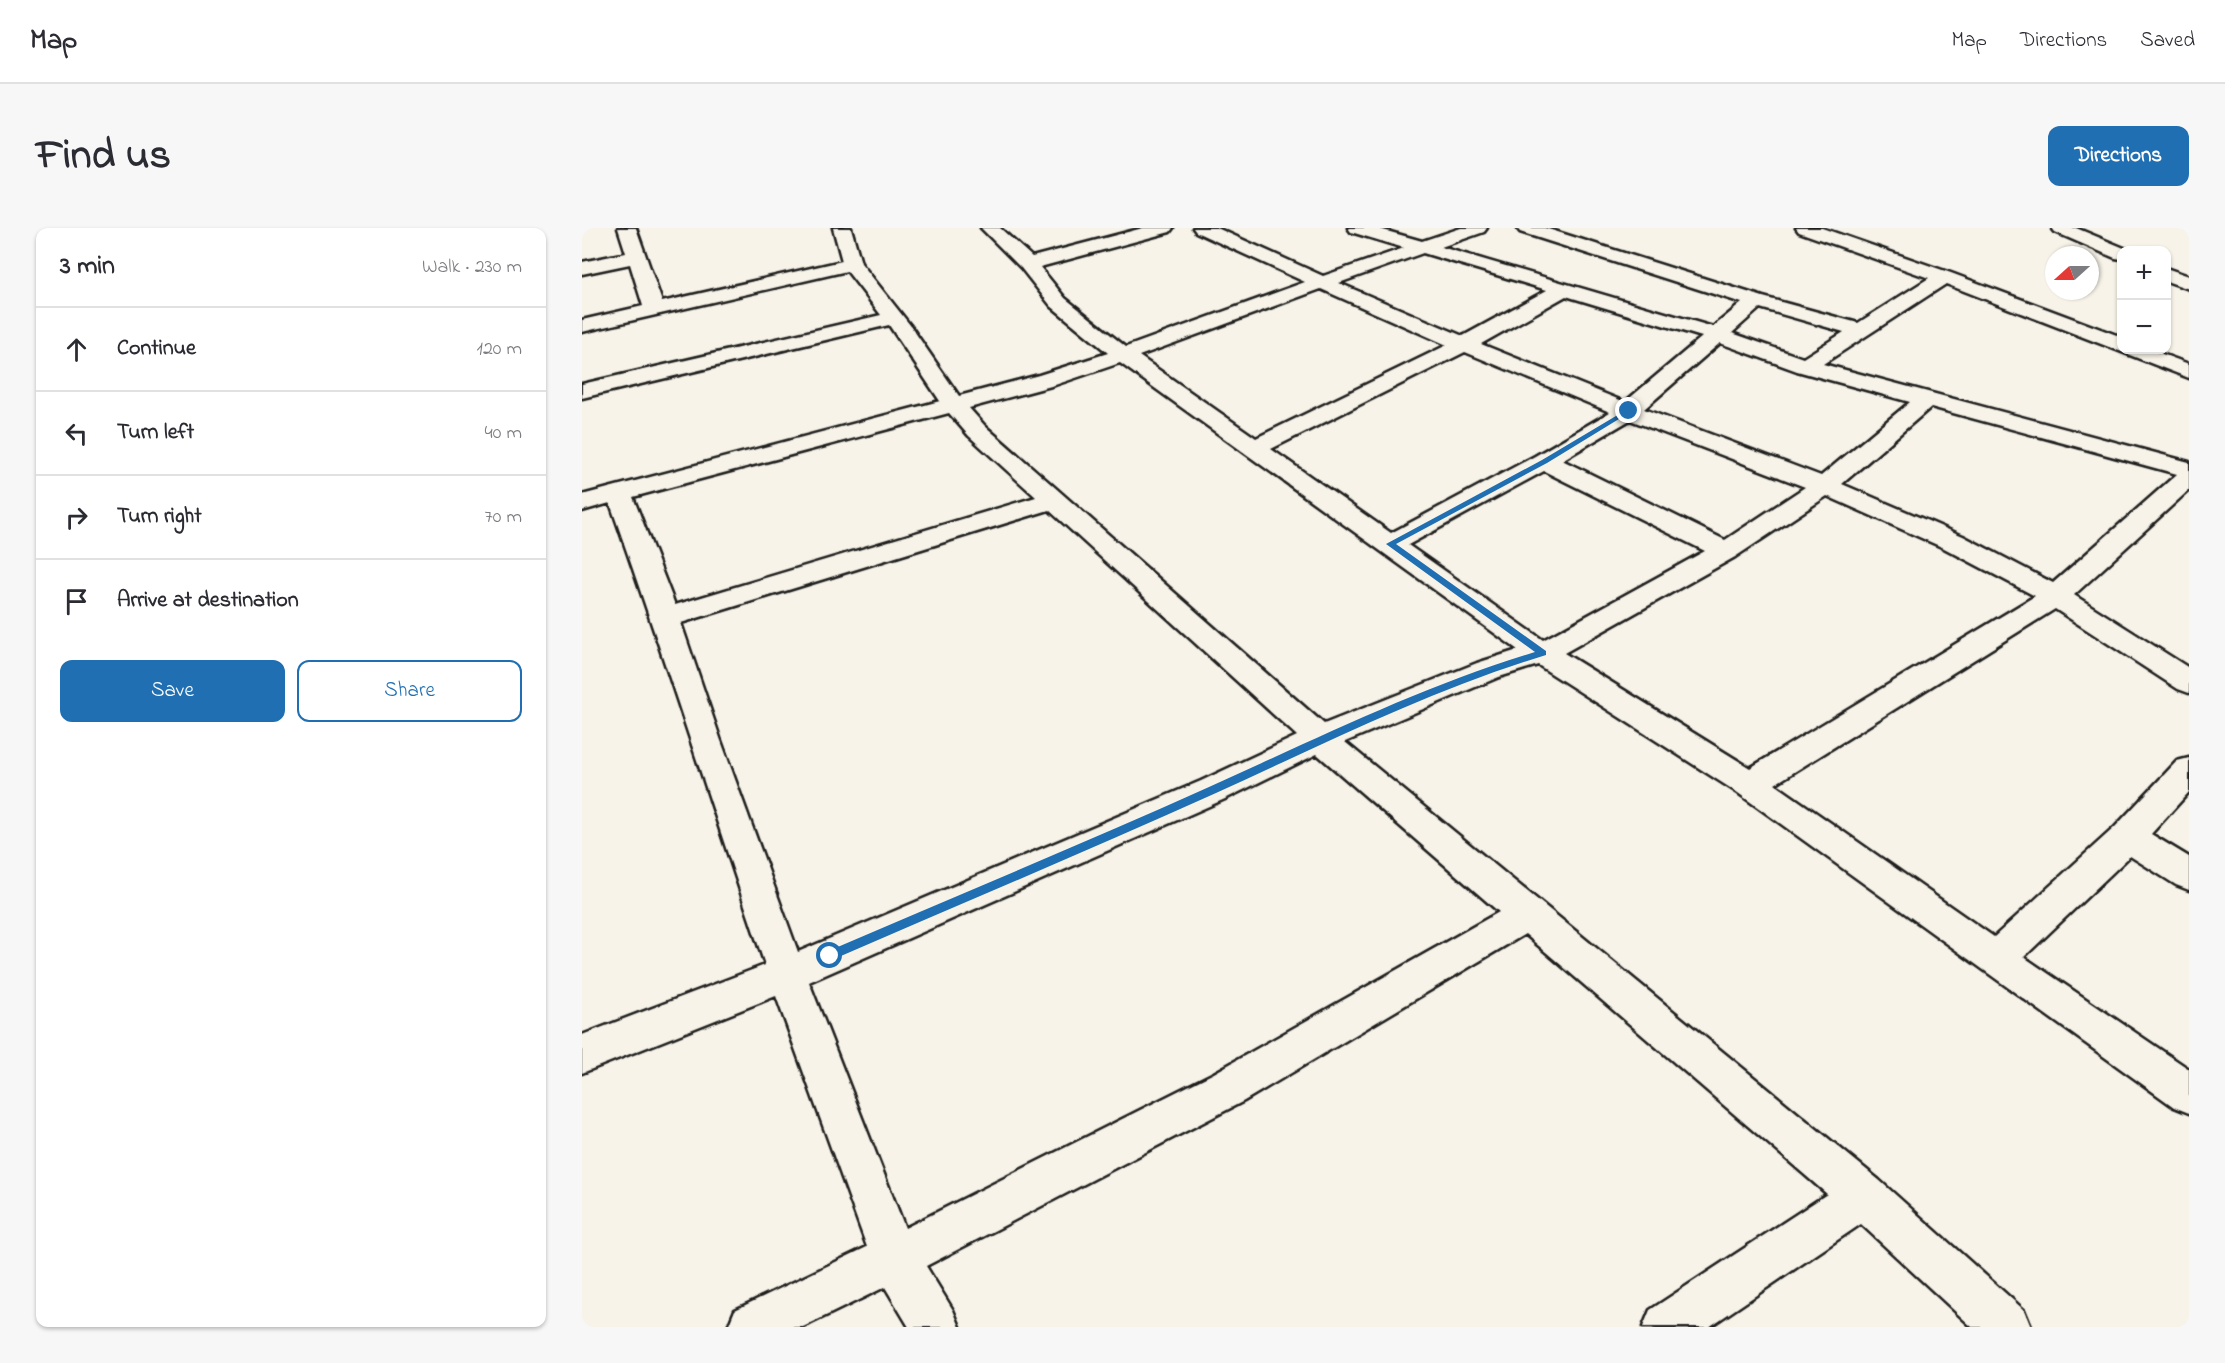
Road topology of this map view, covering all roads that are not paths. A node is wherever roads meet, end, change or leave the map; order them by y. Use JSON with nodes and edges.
{"nodes":[{"id":1,"x":627,"y":228,"type":"edge"},
{"id":2,"x":842,"y":228,"type":"edge"},
{"id":3,"x":990,"y":228,"type":"edge"},
{"id":4,"x":1164,"y":228,"type":"edge"},
{"id":5,"x":1202,"y":228,"type":"edge"},
{"id":6,"x":1357,"y":228,"type":"edge"},
{"id":7,"x":1478,"y":228,"type":"edge"},
{"id":8,"x":1526,"y":228,"type":"edge"},
{"id":9,"x":1804,"y":228,"type":"edge"},
{"id":10,"x":2061,"y":228,"type":"edge"},
{"id":11,"x":1426,"y":247,"type":"junction"},
{"id":12,"x":2117,"y":252,"type":"edge"},
{"id":13,"x":637,"y":257,"type":"junction"},
{"id":14,"x":852,"y":264,"type":"junction"},
{"id":15,"x":1028,"y":264,"type":"junction"},
{"id":16,"x":582,"y":267,"type":"edge"},
{"id":17,"x":2171,"y":276,"type":"edge"},
{"id":18,"x":1944,"y":278,"type":"junction"},
{"id":19,"x":1320,"y":283,"type":"junction"},
{"id":20,"x":2189,"y":283,"type":"edge"},
{"id":21,"x":1562,"y":290,"type":"junction"},
{"id":22,"x":1756,"y":301,"type":"junction"},
{"id":23,"x":655,"y":311,"type":"junction"},
{"id":24,"x":894,"y":318,"type":"junction"},
{"id":25,"x":582,"y":326,"type":"edge"},
{"id":26,"x":1861,"y":330,"type":"junction"},
{"id":27,"x":1718,"y":335,"type":"junction"},
{"id":28,"x":2117,"y":343,"type":"edge"},
{"id":29,"x":1463,"y":345,"type":"junction"},
{"id":30,"x":2143,"y":354,"type":"edge"},
{"id":31,"x":1123,"y":356,"type":"junction"},
{"id":32,"x":1804,"y":366,"type":"junction"},
{"id":33,"x":2189,"y":371,"type":"edge"},
{"id":34,"x":582,"y":391,"type":"edge"},
{"id":35,"x":1926,"y":400,"type":"junction"},
{"id":36,"x":954,"y":405,"type":"junction"},
{"id":37,"x":1629,"y":411,"type":"junction"},
{"id":38,"x":1254,"y":448,"type":"junction"},
{"id":39,"x":1544,"y":461,"type":"junction"},
{"id":40,"x":2189,"y":470,"type":"edge"},
{"id":41,"x":2189,"y":477,"type":"edge"},
{"id":42,"x":1826,"y":485,"type":"junction"},
{"id":43,"x":619,"y":494,"type":"junction"},
{"id":44,"x":1054,"y":500,"type":"junction"},
{"id":45,"x":582,"y":503,"type":"edge"},
{"id":46,"x":1390,"y":544,"type":"junction"},
{"id":47,"x":1726,"y":551,"type":"junction"},
{"id":48,"x":2056,"y":596,"type":"junction"},
{"id":49,"x":665,"y":618,"type":"junction"},
{"id":50,"x":1542,"y":653,"type":"junction"},
{"id":51,"x":2189,"y":682,"type":"edge"},
{"id":52,"x":1320,"y":739,"type":"junction"},
{"id":53,"x":2189,"y":770,"type":"edge"},
{"id":54,"x":1750,"y":784,"type":"junction"},
{"id":55,"x":2127,"y":837,"type":"junction"},
{"id":56,"x":2189,"y":874,"type":"edge"},
{"id":57,"x":1527,"y":914,"type":"junction"},
{"id":58,"x":1996,"y":959,"type":"junction"},
{"id":59,"x":787,"y":974,"type":"junction"},
{"id":60,"x":582,"y":1054,"type":"edge"},
{"id":61,"x":2189,"y":1093,"type":"edge"},
{"id":62,"x":1863,"y":1196,"type":"junction"},
{"id":63,"x":894,"y":1258,"type":"junction"},
{"id":64,"x":752,"y":1327,"type":"edge"},
{"id":65,"x":936,"y":1327,"type":"edge"},
{"id":66,"x":1667,"y":1327,"type":"edge"},
{"id":67,"x":2007,"y":1327,"type":"edge"}],
"edges":[{"from":1,"to":13,"type":"street"},
{"from":2,"to":14,"type":"street"},
{"from":3,"to":15,"type":"street"},
{"from":4,"to":15,"type":"street"},
{"from":5,"to":19,"type":"street"},
{"from":6,"to":11,"type":"street"},
{"from":7,"to":11,"type":"street"},
{"from":8,"to":22,"type":"street"},
{"from":9,"to":18,"type":"street"},
{"from":10,"to":12,"type":"street"},
{"from":11,"to":19,"type":"street"},
{"from":11,"to":21,"type":"street"},
{"from":13,"to":16,"type":"street"},
{"from":13,"to":23,"type":"street"},
{"from":14,"to":23,"type":"street"},
{"from":14,"to":24,"type":"street"},
{"from":15,"to":31,"type":"street"},
{"from":17,"to":20,"type":"street"},
{"from":18,"to":26,"type":"street"},
{"from":18,"to":28,"type":"street"},
{"from":19,"to":29,"type":"street"},
{"from":19,"to":31,"type":"street"},
{"from":21,"to":27,"type":"street"},
{"from":21,"to":29,"type":"street"},
{"from":22,"to":26,"type":"street"},
{"from":22,"to":27,"type":"street"},
{"from":23,"to":25,"type":"street"},
{"from":24,"to":34,"type":"street"},
{"from":24,"to":36,"type":"street"},
{"from":26,"to":32,"type":"street"},
{"from":27,"to":32,"type":"street"},
{"from":27,"to":37,"type":"street"},
{"from":29,"to":37,"type":"street"},
{"from":29,"to":38,"type":"street"},
{"from":30,"to":33,"type":"street"},
{"from":31,"to":36,"type":"street"},
{"from":31,"to":38,"type":"street"},
{"from":32,"to":35,"type":"street"},
{"from":35,"to":40,"type":"street"},
{"from":35,"to":42,"type":"street"},
{"from":36,"to":43,"type":"street"},
{"from":36,"to":44,"type":"street"},
{"from":37,"to":39,"type":"street"},
{"from":37,"to":42,"type":"street"},
{"from":38,"to":46,"type":"street"},
{"from":39,"to":46,"type":"street"},
{"from":39,"to":47,"type":"street"},
{"from":41,"to":48,"type":"street"},
{"from":42,"to":47,"type":"street"},
{"from":42,"to":48,"type":"street"},
{"from":43,"to":45,"type":"street"},
{"from":43,"to":49,"type":"street"},
{"from":44,"to":49,"type":"street"},
{"from":44,"to":52,"type":"street"},
{"from":46,"to":50,"type":"street"},
{"from":47,"to":50,"type":"street"},
{"from":48,"to":51,"type":"street"},
{"from":48,"to":54,"type":"street"},
{"from":49,"to":59,"type":"street"},
{"from":50,"to":52,"type":"street"},
{"from":50,"to":54,"type":"street"},
{"from":52,"to":57,"type":"street"},
{"from":52,"to":59,"type":"street"},
{"from":53,"to":55,"type":"street"},
{"from":54,"to":58,"type":"street"},
{"from":55,"to":56,"type":"street"},
{"from":55,"to":58,"type":"street"},
{"from":57,"to":62,"type":"street"},
{"from":57,"to":63,"type":"street"},
{"from":58,"to":61,"type":"street"},
{"from":59,"to":60,"type":"street"},
{"from":59,"to":63,"type":"street"},
{"from":62,"to":66,"type":"street"},
{"from":62,"to":67,"type":"street"},
{"from":63,"to":64,"type":"street"},
{"from":63,"to":65,"type":"street"}]}
